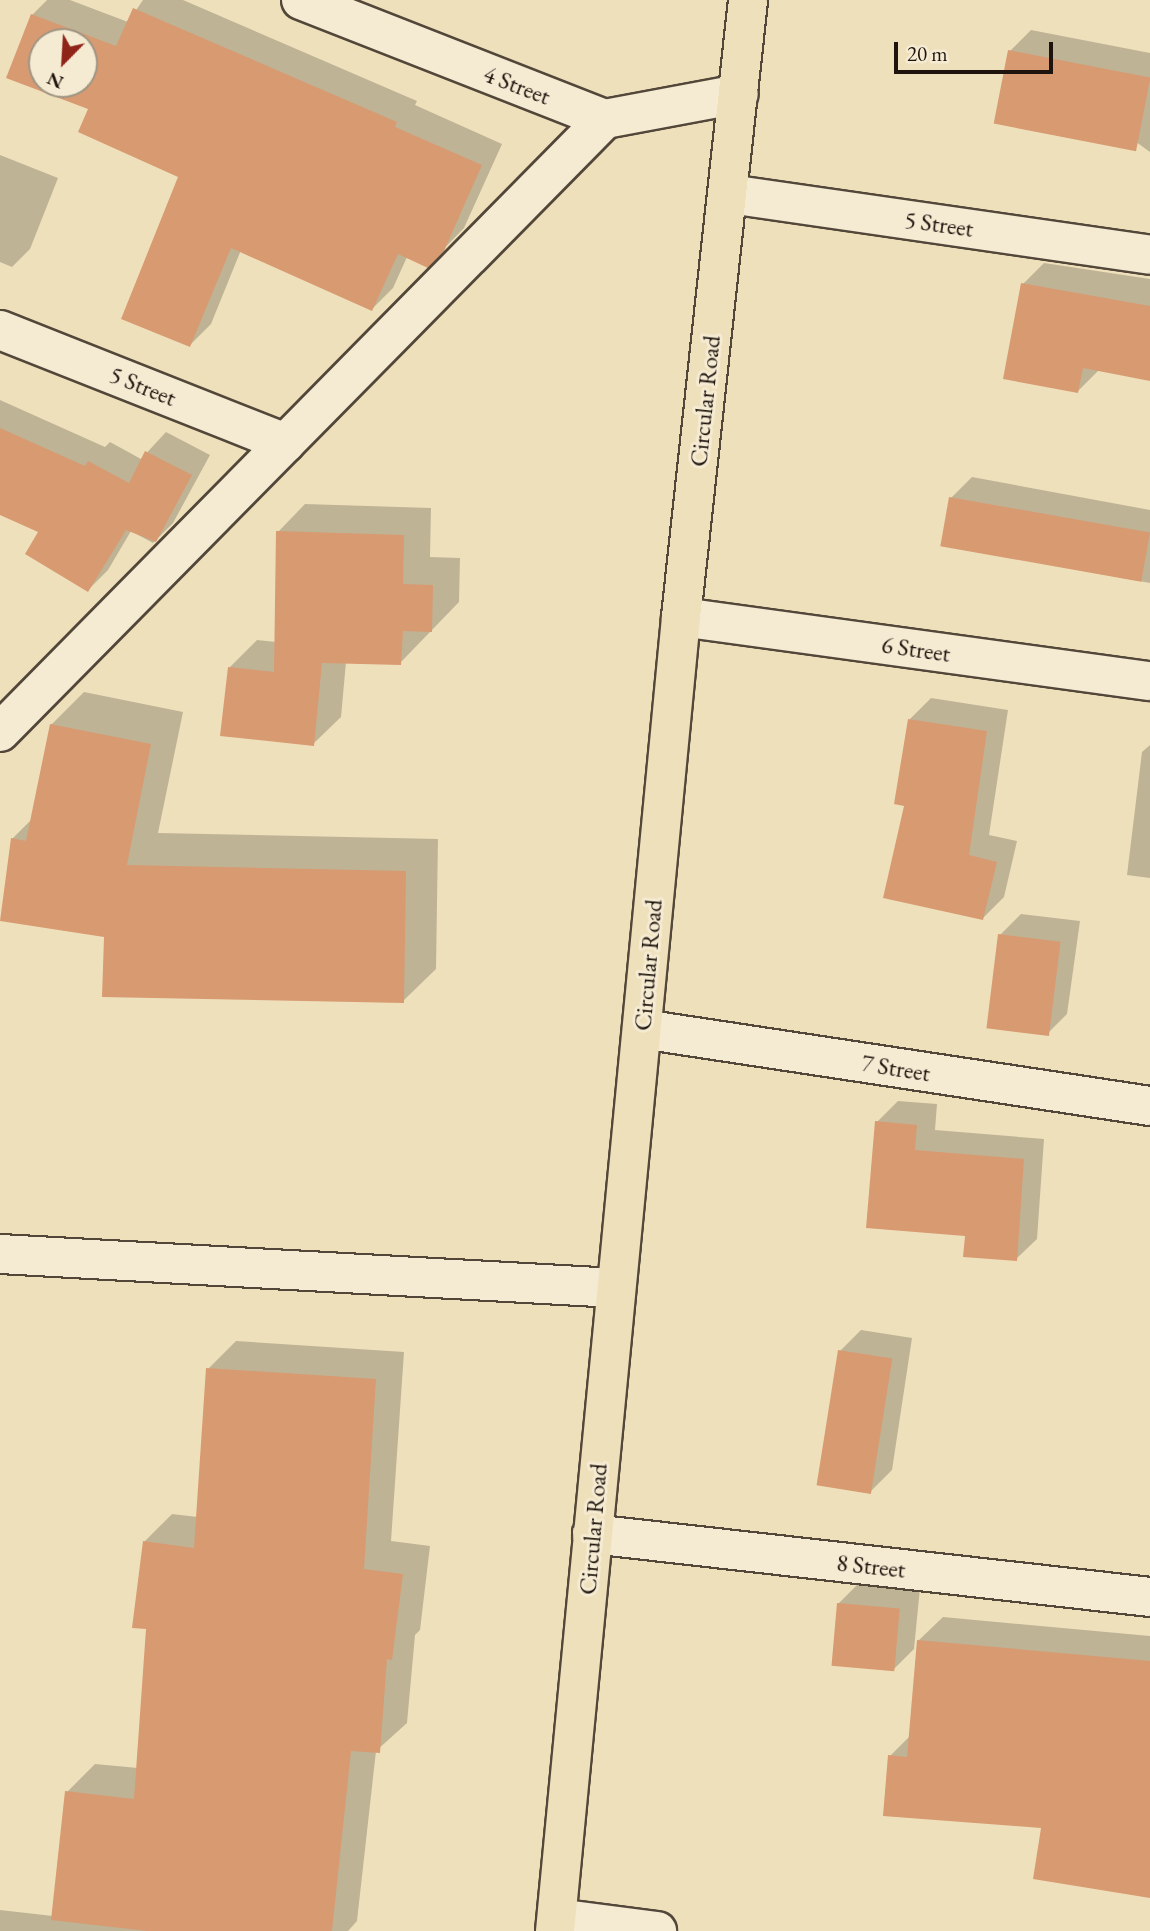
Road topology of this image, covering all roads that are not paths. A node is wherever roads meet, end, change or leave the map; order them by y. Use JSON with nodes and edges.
{"nodes":[{"id":1,"x":301,"y":0,"type":"edge"},
{"id":2,"x":748,"y":0,"type":"edge"},
{"id":3,"x":739,"y":94,"type":"junction"},
{"id":4,"x":605,"y":119,"type":"junction"},
{"id":5,"x":729,"y":194,"type":"junction"},
{"id":6,"x":1150,"y":255,"type":"edge"},
{"id":7,"x":0,"y":330,"type":"edge"},
{"id":8,"x":285,"y":443,"type":"junction"},
{"id":9,"x":681,"y":617,"type":"junction"},
{"id":10,"x":1150,"y":681,"type":"edge"},
{"id":11,"x":0,"y":732,"type":"edge"},
{"id":12,"x":642,"y":1029,"type":"junction"},
{"id":13,"x":1150,"y":1106,"type":"edge"},
{"id":14,"x":0,"y":1254,"type":"edge"},
{"id":15,"x":616,"y":1288,"type":"junction"},
{"id":16,"x":592,"y":1534,"type":"junction"},
{"id":17,"x":1150,"y":1597,"type":"edge"},
{"id":18,"x":556,"y":1924,"type":"edge"},
{"id":19,"x":657,"y":1931,"type":"edge"}],
"edges":[{"from":1,"to":4,"type":"street","name":"4 Street"},
{"from":2,"to":3,"type":"main road","name":"Circular Road"},
{"from":3,"to":4,"type":"street"},
{"from":3,"to":5,"type":"main road","name":"Circular Road"},
{"from":4,"to":8,"type":"street"},
{"from":5,"to":6,"type":"street","name":"5 Street"},
{"from":5,"to":9,"type":"main road","name":"Circular Road"},
{"from":7,"to":8,"type":"street","name":"5 Street"},
{"from":8,"to":11,"type":"street"},
{"from":9,"to":10,"type":"street","name":"6 Street"},
{"from":9,"to":12,"type":"main road","name":"Circular Road"},
{"from":12,"to":13,"type":"street","name":"7 Street"},
{"from":12,"to":15,"type":"main road","name":"Circular Road"},
{"from":14,"to":15,"type":"street"},
{"from":15,"to":16,"type":"main road","name":"Circular Road"},
{"from":16,"to":17,"type":"street","name":"8 Street"},
{"from":16,"to":18,"type":"main road","name":"Circular Road"},
{"from":18,"to":19,"type":"street"}]}
